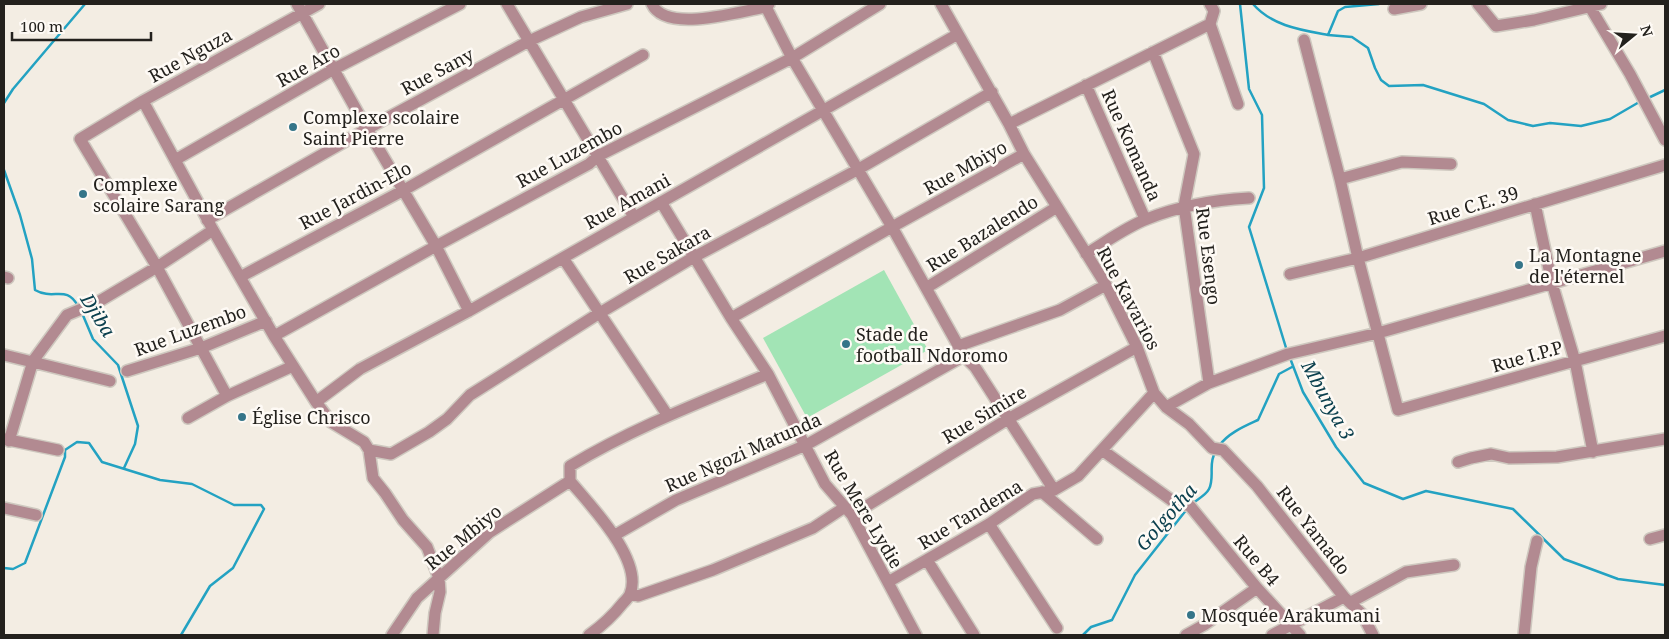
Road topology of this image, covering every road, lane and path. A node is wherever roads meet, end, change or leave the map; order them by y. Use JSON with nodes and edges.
{"nodes":[{"id":1,"x":319,"y":4,"type":"edge"},
{"id":2,"x":460,"y":4,"type":"edge"},
{"id":3,"x":507,"y":4,"type":"edge"},
{"id":4,"x":627,"y":4,"type":"edge"},
{"id":5,"x":652,"y":4,"type":"edge"},
{"id":6,"x":880,"y":4,"type":"edge"},
{"id":7,"x":941,"y":4,"type":"edge"},
{"id":8,"x":1210,"y":4,"type":"edge"},
{"id":9,"x":1421,"y":4,"type":"edge"},
{"id":10,"x":1478,"y":4,"type":"edge"},
{"id":11,"x":768,"y":5,"type":"edge"},
{"id":12,"x":1596,"y":5,"type":"edge"},
{"id":13,"x":299,"y":8,"type":"edge"},
{"id":14,"x":1394,"y":9,"type":"dead end"},
{"id":15,"x":1210,"y":24,"type":"junction"},
{"id":16,"x":958,"y":34,"type":"junction"},
{"id":17,"x":1304,"y":40,"type":"dead end"},
{"id":18,"x":529,"y":41,"type":"junction"},
{"id":19,"x":1153,"y":52,"type":"junction"},
{"id":20,"x":643,"y":55,"type":"dead end"},
{"id":21,"x":792,"y":58,"type":"junction"},
{"id":22,"x":334,"y":70,"type":"junction"},
{"id":23,"x":1086,"y":86,"type":"junction"},
{"id":24,"x":992,"y":92,"type":"junction"},
{"id":25,"x":563,"y":99,"type":"junction"},
{"id":26,"x":143,"y":101,"type":"junction"},
{"id":27,"x":1238,"y":104,"type":"dead end"},
{"id":28,"x":822,"y":112,"type":"junction"},
{"id":29,"x":1010,"y":124,"type":"junction"},
{"id":30,"x":367,"y":129,"type":"junction"},
{"id":31,"x":1665,"y":140,"type":"edge"},
{"id":32,"x":1024,"y":154,"type":"junction"},
{"id":33,"x":598,"y":156,"type":"junction"},
{"id":34,"x":175,"y":160,"type":"junction"},
{"id":35,"x":1451,"y":164,"type":"dead end"},
{"id":36,"x":1665,"y":165,"type":"edge"},
{"id":37,"x":857,"y":170,"type":"junction"},
{"id":38,"x":1340,"y":179,"type":"junction"},
{"id":39,"x":404,"y":190,"type":"junction"},
{"id":40,"x":1249,"y":198,"type":"dead end"},
{"id":41,"x":661,"y":202,"type":"junction"},
{"id":42,"x":1535,"y":204,"type":"junction"},
{"id":43,"x":1184,"y":206,"type":"junction"},
{"id":44,"x":1057,"y":207,"type":"junction"},
{"id":45,"x":634,"y":217,"type":"junction"},
{"id":46,"x":1145,"y":219,"type":"junction"},
{"id":47,"x":210,"y":225,"type":"junction"},
{"id":48,"x":892,"y":227,"type":"junction"},
{"id":49,"x":436,"y":246,"type":"junction"},
{"id":50,"x":1665,"y":251,"type":"edge"},
{"id":51,"x":1086,"y":254,"type":"junction"},
{"id":52,"x":694,"y":256,"type":"junction"},
{"id":53,"x":563,"y":258,"type":"junction"},
{"id":54,"x":1358,"y":258,"type":"junction"},
{"id":55,"x":157,"y":268,"type":"junction"},
{"id":56,"x":1290,"y":274,"type":"dead end"},
{"id":57,"x":240,"y":277,"type":"junction"},
{"id":58,"x":1552,"y":283,"type":"junction"},
{"id":59,"x":1106,"y":285,"type":"junction"},
{"id":60,"x":926,"y":288,"type":"junction"},
{"id":61,"x":469,"y":311,"type":"junction"},
{"id":62,"x":598,"y":314,"type":"junction"},
{"id":63,"x":732,"y":318,"type":"junction"},
{"id":64,"x":266,"y":321,"type":"junction"},
{"id":65,"x":1378,"y":333,"type":"junction"},
{"id":66,"x":274,"y":336,"type":"junction"},
{"id":67,"x":1665,"y":336,"type":"edge"},
{"id":68,"x":1137,"y":347,"type":"junction"},
{"id":69,"x":201,"y":348,"type":"junction"},
{"id":70,"x":961,"y":351,"type":"junction"},
{"id":71,"x":4,"y":355,"type":"edge"},
{"id":72,"x":33,"y":361,"type":"junction"},
{"id":73,"x":1575,"y":361,"type":"junction"},
{"id":74,"x":293,"y":366,"type":"junction"},
{"id":75,"x":127,"y":371,"type":"dead end"},
{"id":76,"x":768,"y":374,"type":"junction"},
{"id":77,"x":110,"y":381,"type":"dead end"},
{"id":78,"x":1209,"y":383,"type":"junction"},
{"id":79,"x":1154,"y":394,"type":"junction"},
{"id":80,"x":227,"y":396,"type":"junction"},
{"id":81,"x":316,"y":402,"type":"junction"},
{"id":82,"x":1166,"y":406,"type":"junction"},
{"id":83,"x":668,"y":416,"type":"junction"},
{"id":84,"x":188,"y":418,"type":"dead end"},
{"id":85,"x":1008,"y":419,"type":"junction"},
{"id":86,"x":1665,"y":439,"type":"edge"},
{"id":87,"x":6,"y":440,"type":"edge"},
{"id":88,"x":806,"y":446,"type":"junction"},
{"id":89,"x":1218,"y":449,"type":"joint"},
{"id":90,"x":58,"y":450,"type":"dead end"},
{"id":91,"x":369,"y":450,"type":"junction"},
{"id":92,"x":1102,"y":450,"type":"junction"},
{"id":93,"x":1593,"y":452,"type":"junction"},
{"id":94,"x":1458,"y":462,"type":"dead end"},
{"id":95,"x":570,"y":481,"type":"junction"},
{"id":96,"x":1048,"y":491,"type":"junction"},
{"id":97,"x":4,"y":508,"type":"edge"},
{"id":98,"x":848,"y":511,"type":"junction"},
{"id":99,"x":36,"y":515,"type":"dead end"},
{"id":100,"x":989,"y":524,"type":"junction"},
{"id":101,"x":615,"y":535,"type":"junction"},
{"id":102,"x":1665,"y":535,"type":"edge"},
{"id":103,"x":1097,"y":539,"type":"dead end"},
{"id":104,"x":1650,"y":540,"type":"dead end"},
{"id":105,"x":1537,"y":542,"type":"dead end"},
{"id":106,"x":927,"y":560,"type":"junction"},
{"id":107,"x":1454,"y":565,"type":"dead end"},
{"id":108,"x":439,"y":578,"type":"junction"},
{"id":109,"x":888,"y":582,"type":"junction"},
{"id":110,"x":1258,"y":588,"type":"junction"},
{"id":111,"x":630,"y":594,"type":"junction"},
{"id":112,"x":1347,"y":600,"type":"junction"},
{"id":113,"x":1291,"y":625,"type":"junction"},
{"id":114,"x":1057,"y":628,"type":"dead end"},
{"id":115,"x":392,"y":635,"type":"edge"},
{"id":116,"x":433,"y":635,"type":"edge"},
{"id":117,"x":589,"y":635,"type":"edge"},
{"id":118,"x":916,"y":635,"type":"edge"},
{"id":119,"x":974,"y":635,"type":"edge"},
{"id":120,"x":1186,"y":635,"type":"edge"},
{"id":121,"x":1272,"y":635,"type":"edge"},
{"id":122,"x":1300,"y":635,"type":"edge"},
{"id":123,"x":1373,"y":635,"type":"edge"},
{"id":124,"x":1524,"y":635,"type":"edge"}],
"edges":[{"from":1,"to":13,"type":"street","name":"Rue Nguza"},
{"from":2,"to":22,"type":"street","name":"Rue Aro"},
{"from":3,"to":18,"type":"street"},
{"from":4,"to":18,"type":"street","name":"Rue Sany"},
{"from":5,"to":11,"type":"street"},
{"from":6,"to":21,"type":"street","name":"Rue Luzembo"},
{"from":7,"to":16,"type":"street"},
{"from":8,"to":15,"type":"street"},
{"from":9,"to":14,"type":"street"},
{"from":10,"to":12,"type":"street"},
{"from":11,"to":21,"type":"street"},
{"from":12,"to":31,"type":"street"},
{"from":13,"to":22,"type":"street"},
{"from":13,"to":26,"type":"street","name":"Rue Nguza"},
{"from":15,"to":19,"type":"street","name":"Rue Mbiyo"},
{"from":15,"to":27,"type":"street"},
{"from":16,"to":24,"type":"street"},
{"from":16,"to":28,"type":"street","name":"Rue Amani"},
{"from":17,"to":38,"type":"street"},
{"from":18,"to":25,"type":"street"},
{"from":18,"to":30,"type":"street","name":"Rue Sany"},
{"from":19,"to":23,"type":"street","name":"Rue Mbiyo"},
{"from":19,"to":43,"type":"street","name":"Rue Esengo"},
{"from":20,"to":25,"type":"street","name":"Rue Jardin-Elo"},
{"from":21,"to":28,"type":"street"},
{"from":21,"to":33,"type":"street","name":"Rue Luzembo"},
{"from":22,"to":30,"type":"street"},
{"from":22,"to":34,"type":"street","name":"Rue Aro"},
{"from":23,"to":29,"type":"street","name":"Rue Mbiyo"},
{"from":23,"to":46,"type":"street","name":"Rue Komanda"},
{"from":24,"to":29,"type":"street"},
{"from":24,"to":37,"type":"street","name":"Rue Sakara"},
{"from":25,"to":33,"type":"street"},
{"from":25,"to":39,"type":"street","name":"Rue Jardin-Elo"},
{"from":26,"to":34,"type":"street"},
{"from":26,"to":55,"type":"street","name":"Rue Nguza"},
{"from":28,"to":37,"type":"street"},
{"from":28,"to":41,"type":"street","name":"Rue Amani"},
{"from":29,"to":32,"type":"street","name":"Rue Mbiyo"},
{"from":30,"to":39,"type":"street"},
{"from":30,"to":47,"type":"street","name":"Rue Sany"},
{"from":32,"to":44,"type":"street","name":"Rue Kavarios"},
{"from":32,"to":48,"type":"street","name":"Rue Mbiyo"},
{"from":33,"to":45,"type":"street"},
{"from":33,"to":49,"type":"street","name":"Rue Luzembo"},
{"from":34,"to":47,"type":"street"},
{"from":35,"to":38,"type":"street"},
{"from":36,"to":42,"type":"street","name":"Rue C.E. 39"},
{"from":37,"to":48,"type":"street"},
{"from":37,"to":52,"type":"street","name":"Rue Sakara"},
{"from":38,"to":54,"type":"street"},
{"from":39,"to":49,"type":"street"},
{"from":39,"to":57,"type":"street","name":"Rue Jardin-Elo"},
{"from":40,"to":43,"type":"street"},
{"from":41,"to":45,"type":"street","name":"Rue Amani"},
{"from":41,"to":52,"type":"street","name":"Rue Mere Lydie"},
{"from":42,"to":54,"type":"street","name":"Rue C.E. 39"},
{"from":42,"to":58,"type":"street"},
{"from":43,"to":46,"type":"street"},
{"from":43,"to":78,"type":"street","name":"Rue Esengo"},
{"from":44,"to":51,"type":"street","name":"Rue Kavarios"},
{"from":44,"to":60,"type":"street","name":"Rue Bazalendo"},
{"from":45,"to":53,"type":"street","name":"Rue Amani"},
{"from":46,"to":51,"type":"street"},
{"from":47,"to":55,"type":"street","name":"Rue Sany"},
{"from":47,"to":57,"type":"street"},
{"from":48,"to":60,"type":"street"},
{"from":48,"to":63,"type":"street","name":"Rue Mbiyo"},
{"from":49,"to":61,"type":"street"},
{"from":49,"to":66,"type":"street","name":"Rue Luzembo"},
{"from":50,"to":58,"type":"street"},
{"from":51,"to":59,"type":"street","name":"Rue Kavarios"},
{"from":52,"to":62,"type":"street","name":"Rue Sakara"},
{"from":52,"to":63,"type":"street","name":"Rue Mere Lydie"},
{"from":53,"to":61,"type":"street","name":"Rue Amani"},
{"from":53,"to":62,"type":"street"},
{"from":54,"to":56,"type":"street","name":"Rue C.E. 39"},
{"from":54,"to":65,"type":"street"},
{"from":55,"to":69,"type":"street"},
{"from":55,"to":72,"type":"street","name":"Rue Sany"},
{"from":57,"to":64,"type":"street"},
{"from":58,"to":65,"type":"street"},
{"from":58,"to":73,"type":"street"},
{"from":59,"to":68,"type":"street","name":"Rue Kavarios"},
{"from":59,"to":70,"type":"street","name":"Rue Ngozi Matunda"},
{"from":60,"to":70,"type":"street"},
{"from":61,"to":81,"type":"street","name":"Rue Amani"},
{"from":62,"to":83,"type":"street"},
{"from":62,"to":91,"type":"street","name":"Rue Sakara"},
{"from":63,"to":76,"type":"street","name":"Rue Mere Lydie"},
{"from":64,"to":66,"type":"street"},
{"from":64,"to":69,"type":"street","name":"Rue Luzembo"},
{"from":65,"to":73,"type":"street","name":"Rue I.P.P"},
{"from":65,"to":78,"type":"street"},
{"from":66,"to":74,"type":"street"},
{"from":67,"to":73,"type":"street","name":"Rue I.P.P"},
{"from":68,"to":79,"type":"street","name":"Rue Kavarios"},
{"from":68,"to":85,"type":"street","name":"Rue Simire"},
{"from":69,"to":75,"type":"street","name":"Rue Luzembo"},
{"from":69,"to":80,"type":"street"},
{"from":70,"to":85,"type":"street"},
{"from":70,"to":88,"type":"street","name":"Rue Ngozi Matunda"},
{"from":71,"to":72,"type":"street"},
{"from":72,"to":77,"type":"street"},
{"from":72,"to":87,"type":"street","name":"Rue Sany"},
{"from":73,"to":93,"type":"street"},
{"from":74,"to":80,"type":"street"},
{"from":74,"to":81,"type":"street"},
{"from":76,"to":83,"type":"street"},
{"from":76,"to":88,"type":"street","name":"Rue Mere Lydie"},
{"from":78,"to":82,"type":"street"},
{"from":79,"to":82,"type":"street","name":"Rue Kavarios"},
{"from":79,"to":92,"type":"street","name":"Rue Tandema"},
{"from":80,"to":84,"type":"street"},
{"from":81,"to":91,"type":"street"},
{"from":82,"to":89,"type":"street","name":"Rue Kavarios"},
{"from":83,"to":95,"type":"street"},
{"from":85,"to":96,"type":"street"},
{"from":85,"to":98,"type":"street","name":"Rue Simire"},
{"from":86,"to":93,"type":"street"},
{"from":87,"to":90,"type":"street"},
{"from":88,"to":98,"type":"street","name":"Rue Mere Lydie"},
{"from":88,"to":101,"type":"street","name":"Rue Ngozi Matunda"},
{"from":89,"to":112,"type":"street","name":"Rue Yamado"},
{"from":91,"to":108,"type":"street"},
{"from":92,"to":96,"type":"street","name":"Rue Tandema"},
{"from":92,"to":110,"type":"street","name":"Rue B4"},
{"from":93,"to":94,"type":"street"},
{"from":95,"to":101,"type":"street"},
{"from":95,"to":108,"type":"street","name":"Rue Mbiyo"},
{"from":96,"to":100,"type":"street","name":"Rue Tandema"},
{"from":96,"to":103,"type":"street"},
{"from":97,"to":99,"type":"street"},
{"from":98,"to":109,"type":"street","name":"Rue Mere Lydie"},
{"from":98,"to":111,"type":"street","name":"Rue Simire"},
{"from":100,"to":106,"type":"street","name":"Rue Tandema"},
{"from":100,"to":114,"type":"street"},
{"from":101,"to":111,"type":"street"},
{"from":102,"to":104,"type":"street"},
{"from":105,"to":124,"type":"street"},
{"from":106,"to":109,"type":"street","name":"Rue Tandema"},
{"from":106,"to":119,"type":"street"},
{"from":107,"to":112,"type":"street"},
{"from":108,"to":115,"type":"street","name":"Rue Mbiyo"},
{"from":108,"to":116,"type":"street"},
{"from":109,"to":118,"type":"street","name":"Rue Mere Lydie"},
{"from":110,"to":113,"type":"street","name":"Rue B4"},
{"from":110,"to":120,"type":"street"},
{"from":111,"to":117,"type":"street"},
{"from":112,"to":113,"type":"street"},
{"from":112,"to":123,"type":"street","name":"Rue Yamado"},
{"from":113,"to":121,"type":"street"},
{"from":113,"to":122,"type":"street","name":"Rue B4"}]}
